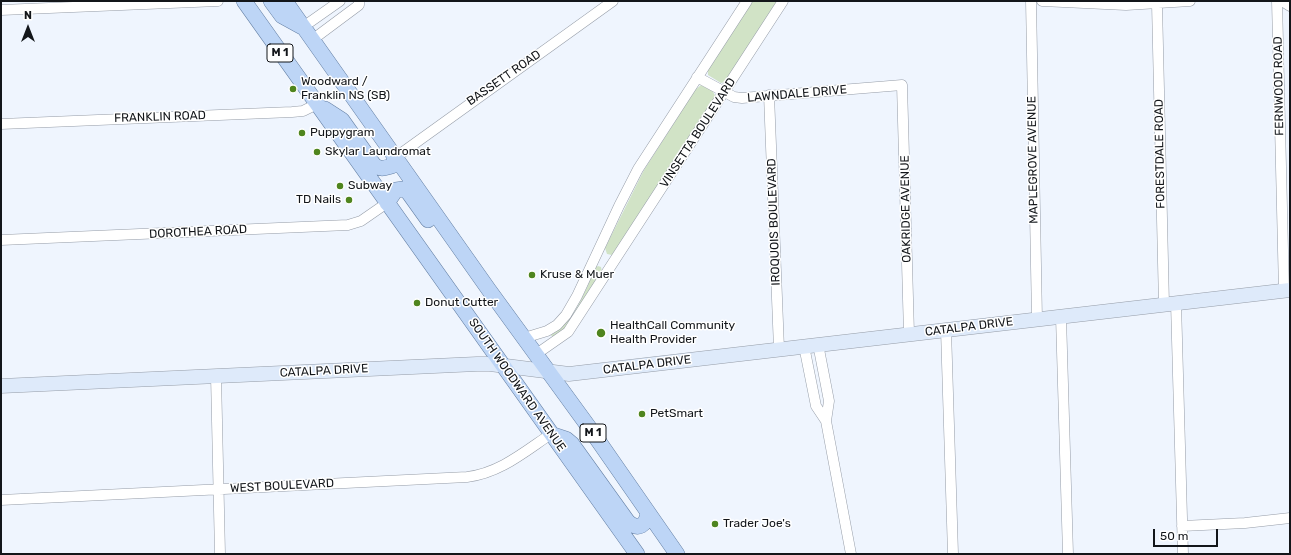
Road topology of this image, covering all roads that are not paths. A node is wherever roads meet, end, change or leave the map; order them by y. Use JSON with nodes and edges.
{"nodes":[{"id":1,"x":218,"y":1,"type":"edge"},
{"id":2,"x":244,"y":1,"type":"edge"},
{"id":3,"x":271,"y":1,"type":"edge"},
{"id":4,"x":285,"y":1,"type":"edge"},
{"id":5,"x":340,"y":1,"type":"edge"},
{"id":6,"x":359,"y":1,"type":"edge"},
{"id":7,"x":613,"y":1,"type":"edge"},
{"id":8,"x":747,"y":1,"type":"edge"},
{"id":9,"x":783,"y":1,"type":"edge"},
{"id":10,"x":1031,"y":1,"type":"edge"},
{"id":11,"x":1042,"y":1,"type":"edge"},
{"id":12,"x":1190,"y":1,"type":"edge"},
{"id":13,"x":1277,"y":1,"type":"edge"},
{"id":14,"x":1282,"y":1,"type":"edge"},
{"id":15,"x":54,"y":4,"type":"edge"},
{"id":16,"x":76,"y":4,"type":"edge"},
{"id":17,"x":1157,"y":4,"type":"junction"},
{"id":18,"x":1290,"y":6,"type":"edge"},
{"id":19,"x":1,"y":10,"type":"edge"},
{"id":20,"x":303,"y":28,"type":"junction"},
{"id":21,"x":312,"y":40,"type":"junction"},
{"id":22,"x":697,"y":77,"type":"junction"},
{"id":23,"x":902,"y":85,"type":"joint"},
{"id":24,"x":724,"y":92,"type":"junction"},
{"id":25,"x":769,"y":95,"type":"junction"},
{"id":26,"x":317,"y":104,"type":"junction"},
{"id":27,"x":1,"y":124,"type":"edge"},
{"id":28,"x":1290,"y":139,"type":"edge"},
{"id":29,"x":1279,"y":140,"type":"junction"},
{"id":30,"x":396,"y":157,"type":"junction"},
{"id":31,"x":388,"y":203,"type":"junction"},
{"id":32,"x":1,"y":240,"type":"edge"},
{"id":33,"x":595,"y":256,"type":"junction"},
{"id":34,"x":612,"y":265,"type":"junction"},
{"id":35,"x":488,"y":290,"type":"junction"},
{"id":36,"x":1287,"y":290,"type":"edge"},
{"id":37,"x":1170,"y":304,"type":"junction"},
{"id":38,"x":1061,"y":317,"type":"junction"},
{"id":39,"x":1037,"y":319,"type":"junction"},
{"id":40,"x":946,"y":330,"type":"junction"},
{"id":41,"x":909,"y":334,"type":"junction"},
{"id":42,"x":524,"y":338,"type":"junction"},
{"id":43,"x":818,"y":344,"type":"junction"},
{"id":44,"x":804,"y":346,"type":"junction"},
{"id":45,"x":779,"y":349,"type":"junction"},
{"id":46,"x":535,"y":355,"type":"junction"},
{"id":47,"x":503,"y":366,"type":"junction"},
{"id":48,"x":548,"y":372,"type":"junction"},
{"id":49,"x":216,"y":376,"type":"junction"},
{"id":50,"x":1,"y":386,"type":"edge"},
{"id":51,"x":826,"y":421,"type":"junction"},
{"id":52,"x":551,"y":434,"type":"junction"},
{"id":53,"x":218,"y":490,"type":"junction"},
{"id":54,"x":1,"y":500,"type":"edge"},
{"id":55,"x":648,"y":513,"type":"junction"},
{"id":56,"x":1290,"y":518,"type":"edge"},
{"id":57,"x":1182,"y":526,"type":"junction"},
{"id":58,"x":220,"y":554,"type":"edge"},
{"id":59,"x":637,"y":554,"type":"edge"},
{"id":60,"x":677,"y":554,"type":"edge"},
{"id":61,"x":850,"y":554,"type":"edge"},
{"id":62,"x":954,"y":554,"type":"edge"},
{"id":63,"x":1068,"y":554,"type":"edge"},
{"id":64,"x":1183,"y":554,"type":"edge"}],
"edges":[{"from":1,"to":16,"type":"street"},
{"from":2,"to":26,"type":"main road","name":"SOUTH WOODWARD AVENUE","number":"M 1"},
{"from":3,"to":20,"type":"main road"},
{"from":4,"to":20,"type":"main road","number":"M 1"},
{"from":5,"to":20,"type":"street"},
{"from":6,"to":21,"type":"street"},
{"from":7,"to":30,"type":"street","name":"BASSETT ROAD"},
{"from":8,"to":22,"type":"street"},
{"from":9,"to":24,"type":"street","name":"VINSETTA BOULEVARD"},
{"from":10,"to":39,"type":"street","name":"MAPLEGROVE AVENUE"},
{"from":11,"to":17,"type":"street"},
{"from":12,"to":17,"type":"street"},
{"from":13,"to":29,"type":"street","name":"FERNWOOD ROAD"},
{"from":14,"to":18,"type":"street"},
{"from":15,"to":16,"type":"street"},
{"from":15,"to":19,"type":"street"},
{"from":17,"to":37,"type":"street","name":"FORESTDALE ROAD"},
{"from":20,"to":21,"type":"main road","number":"M 1"},
{"from":21,"to":30,"type":"main road","number":"M 1"},
{"from":22,"to":24,"type":"street","name":"LAWNDALE DRIVE"},
{"from":22,"to":33,"type":"street"},
{"from":23,"to":25,"type":"street","name":"LAWNDALE DRIVE"},
{"from":23,"to":41,"type":"street","name":"OAKRIDGE AVENUE"},
{"from":24,"to":25,"type":"street","name":"LAWNDALE DRIVE"},
{"from":24,"to":34,"type":"street","name":"VINSETTA BOULEVARD"},
{"from":25,"to":45,"type":"street","name":"IROQUOIS BOULEVARD"},
{"from":26,"to":27,"type":"street","name":"FRANKLIN ROAD"},
{"from":26,"to":30,"type":"main road"},
{"from":26,"to":31,"type":"main road","name":"SOUTH WOODWARD AVENUE","number":"M 1"},
{"from":28,"to":29,"type":"street"},
{"from":29,"to":36,"type":"street","name":"FERNWOOD ROAD"},
{"from":30,"to":35,"type":"main road","number":"M 1"},
{"from":31,"to":32,"type":"street","name":"DOROTHEA ROAD"},
{"from":31,"to":35,"type":"main road"},
{"from":31,"to":47,"type":"main road","name":"SOUTH WOODWARD AVENUE","number":"M 1"},
{"from":33,"to":34,"type":"street"},
{"from":33,"to":42,"type":"street"},
{"from":34,"to":46,"type":"street","name":"VINSETTA BOULEVARD"},
{"from":35,"to":42,"type":"main road","number":"M 1"},
{"from":36,"to":37,"type":"street","name":"CATALPA DRIVE"},
{"from":37,"to":38,"type":"street","name":"CATALPA DRIVE"},
{"from":37,"to":57,"type":"street","name":"FORESTDALE ROAD"},
{"from":38,"to":39,"type":"street","name":"CATALPA DRIVE"},
{"from":38,"to":63,"type":"street"},
{"from":39,"to":40,"type":"street","name":"CATALPA DRIVE"},
{"from":40,"to":41,"type":"street","name":"CATALPA DRIVE"},
{"from":40,"to":62,"type":"street"},
{"from":41,"to":43,"type":"street","name":"CATALPA DRIVE"},
{"from":42,"to":46,"type":"main road","number":"M 1"},
{"from":43,"to":44,"type":"street","name":"CATALPA DRIVE"},
{"from":43,"to":51,"type":"street"},
{"from":44,"to":45,"type":"street","name":"CATALPA DRIVE"},
{"from":44,"to":51,"type":"street"},
{"from":45,"to":48,"type":"street","name":"CATALPA DRIVE"},
{"from":46,"to":48,"type":"main road","number":"M 1"},
{"from":47,"to":48,"type":"street","name":"CATALPA DRIVE"},
{"from":47,"to":49,"type":"street","name":"CATALPA DRIVE"},
{"from":47,"to":52,"type":"main road","name":"SOUTH WOODWARD AVENUE","number":"M 1"},
{"from":48,"to":55,"type":"main road","number":"M 1"},
{"from":49,"to":50,"type":"street","name":"CATALPA DRIVE"},
{"from":49,"to":53,"type":"street"},
{"from":51,"to":61,"type":"street"},
{"from":52,"to":53,"type":"street","name":"WEST BOULEVARD"},
{"from":52,"to":55,"type":"main road"},
{"from":52,"to":59,"type":"main road","name":"SOUTH WOODWARD AVENUE","number":"M 1"},
{"from":53,"to":54,"type":"street","name":"WEST BOULEVARD"},
{"from":53,"to":58,"type":"street"},
{"from":55,"to":60,"type":"main road","number":"M 1"},
{"from":56,"to":57,"type":"street"},
{"from":57,"to":64,"type":"street","name":"FORESTDALE ROAD"}]}
